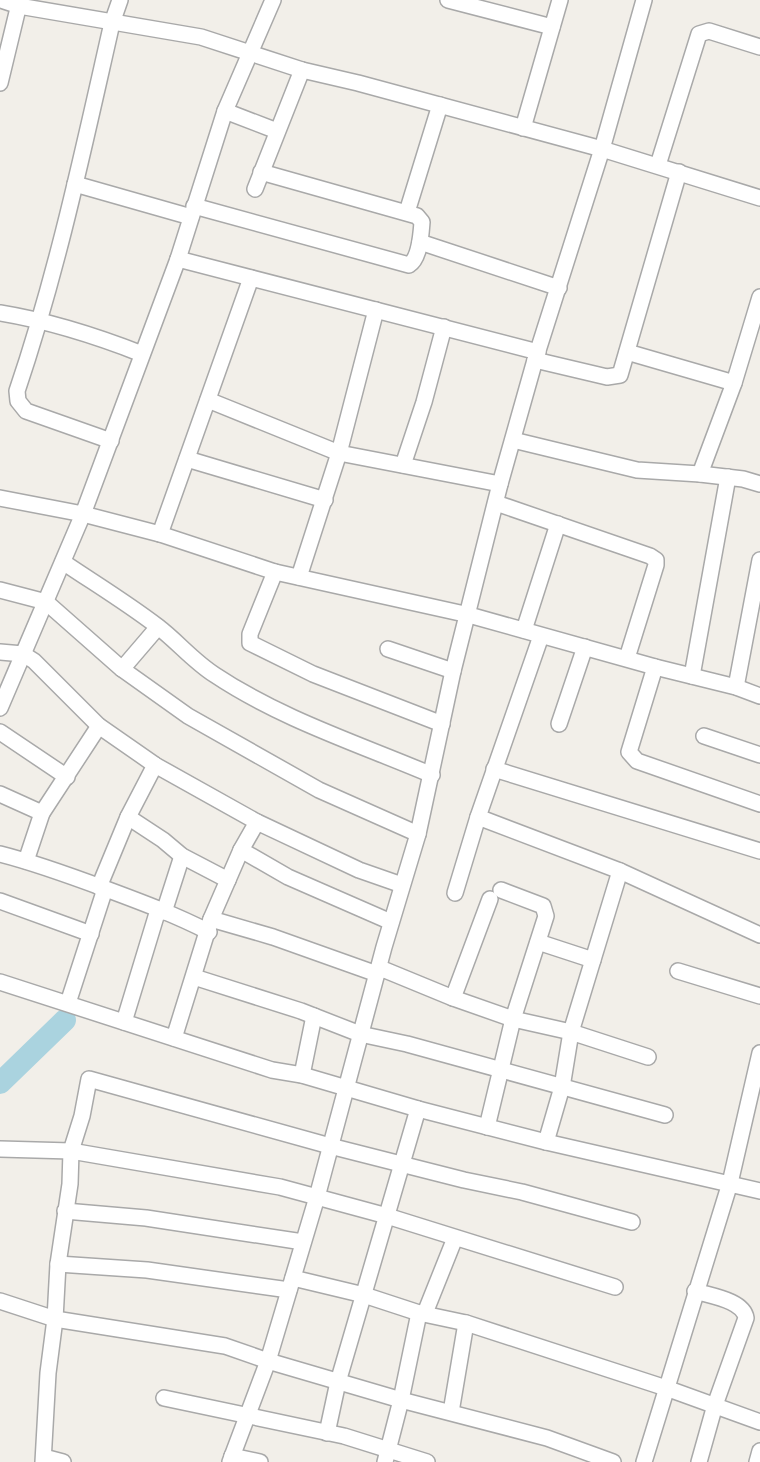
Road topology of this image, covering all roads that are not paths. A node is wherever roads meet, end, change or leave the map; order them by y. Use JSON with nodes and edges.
{"nodes":[{"id":1,"x":1,"y":0,"type":"edge"},
{"id":2,"x":120,"y":0,"type":"edge"},
{"id":3,"x":273,"y":0,"type":"edge"},
{"id":4,"x":448,"y":0,"type":"edge"},
{"id":5,"x":560,"y":0,"type":"edge"},
{"id":6,"x":644,"y":0,"type":"edge"},
{"id":7,"x":20,"y":3,"type":"edge"},
{"id":8,"x":112,"y":23,"type":"junction"},
{"id":9,"x":552,"y":27,"type":"junction"},
{"id":10,"x":760,"y":47,"type":"edge"},
{"id":11,"x":251,"y":53,"type":"junction"},
{"id":12,"x":302,"y":70,"type":"junction"},
{"id":13,"x":0,"y":83,"type":"edge"},
{"id":14,"x":440,"y":105,"type":"junction"},
{"id":15,"x":225,"y":111,"type":"junction"},
{"id":16,"x":523,"y":128,"type":"junction"},
{"id":17,"x":277,"y":131,"type":"junction"},
{"id":18,"x":602,"y":150,"type":"junction"},
{"id":19,"x":658,"y":165,"type":"junction"},
{"id":20,"x":261,"y":172,"type":"junction"},
{"id":21,"x":679,"y":172,"type":"junction"},
{"id":22,"x":76,"y":184,"type":"junction"},
{"id":23,"x":255,"y":189,"type":"dead end"},
{"id":24,"x":760,"y":198,"type":"edge"},
{"id":25,"x":193,"y":212,"type":"junction"},
{"id":26,"x":407,"y":212,"type":"junction"},
{"id":27,"x":420,"y":242,"type":"junction"},
{"id":28,"x":178,"y":258,"type":"junction"},
{"id":29,"x":251,"y":278,"type":"junction"},
{"id":30,"x":559,"y":288,"type":"junction"},
{"id":31,"x":759,"y":305,"type":"edge"},
{"id":32,"x":376,"y":310,"type":"junction"},
{"id":33,"x":0,"y":313,"type":"edge"},
{"id":34,"x":40,"y":320,"type":"junction"},
{"id":35,"x":444,"y":327,"type":"junction"},
{"id":36,"x":627,"y":352,"type":"junction"},
{"id":37,"x":142,"y":354,"type":"junction"},
{"id":38,"x":536,"y":356,"type":"junction"},
{"id":39,"x":734,"y":383,"type":"junction"},
{"id":40,"x":208,"y":400,"type":"junction"},
{"id":41,"x":513,"y":440,"type":"junction"},
{"id":42,"x":111,"y":441,"type":"junction"},
{"id":43,"x":339,"y":453,"type":"junction"},
{"id":44,"x":187,"y":459,"type":"junction"},
{"id":45,"x":403,"y":465,"type":"junction"},
{"id":46,"x":700,"y":474,"type":"junction"},
{"id":47,"x":728,"y":477,"type":"junction"},
{"id":48,"x":500,"y":484,"type":"junction"},
{"id":49,"x":760,"y":484,"type":"edge"},
{"id":50,"x":0,"y":498,"type":"edge"},
{"id":51,"x":325,"y":500,"type":"junction"},
{"id":52,"x":496,"y":503,"type":"junction"},
{"id":53,"x":83,"y":514,"type":"junction"},
{"id":54,"x":558,"y":524,"type":"junction"},
{"id":55,"x":160,"y":534,"type":"junction"},
{"id":56,"x":63,"y":562,"type":"junction"},
{"id":57,"x":759,"y":570,"type":"edge"},
{"id":58,"x":275,"y":572,"type":"junction"},
{"id":59,"x":298,"y":577,"type":"junction"},
{"id":60,"x":0,"y":590,"type":"edge"},
{"id":61,"x":46,"y":602,"type":"junction"},
{"id":62,"x":469,"y":614,"type":"junction"},
{"id":63,"x":158,"y":627,"type":"junction"},
{"id":64,"x":524,"y":630,"type":"junction"},
{"id":65,"x":541,"y":636,"type":"junction"},
{"id":66,"x":585,"y":647,"type":"junction"},
{"id":67,"x":388,"y":649,"type":"dead end"},
{"id":68,"x":0,"y":652,"type":"edge"},
{"id":69,"x":23,"y":654,"type":"junction"},
{"id":70,"x":627,"y":658,"type":"junction"},
{"id":71,"x":655,"y":667,"type":"junction"},
{"id":72,"x":122,"y":669,"type":"junction"},
{"id":73,"x":453,"y":671,"type":"junction"},
{"id":74,"x":692,"y":676,"type":"junction"},
{"id":75,"x":736,"y":688,"type":"junction"},
{"id":76,"x":760,"y":696,"type":"edge"},
{"id":77,"x":0,"y":708,"type":"edge"},
{"id":78,"x":442,"y":724,"type":"junction"},
{"id":79,"x":559,"y":724,"type":"dead end"},
{"id":80,"x":100,"y":726,"type":"junction"},
{"id":81,"x":0,"y":732,"type":"edge"},
{"id":82,"x":704,"y":736,"type":"dead end"},
{"id":83,"x":760,"y":755,"type":"edge"},
{"id":84,"x":155,"y":766,"type":"junction"},
{"id":85,"x":494,"y":769,"type":"junction"},
{"id":86,"x":432,"y":775,"type":"junction"},
{"id":87,"x":67,"y":777,"type":"junction"},
{"id":88,"x":0,"y":794,"type":"edge"},
{"id":89,"x":760,"y":804,"type":"edge"},
{"id":90,"x":42,"y":813,"type":"junction"},
{"id":91,"x":478,"y":816,"type":"junction"},
{"id":92,"x":128,"y":818,"type":"junction"},
{"id":93,"x":257,"y":822,"type":"junction"},
{"id":94,"x":418,"y":834,"type":"junction"},
{"id":95,"x":241,"y":850,"type":"junction"},
{"id":96,"x":760,"y":851,"type":"edge"},
{"id":97,"x":0,"y":854,"type":"edge"},
{"id":98,"x":182,"y":856,"type":"junction"},
{"id":99,"x":26,"y":860,"type":"junction"},
{"id":100,"x":620,"y":871,"type":"junction"},
{"id":101,"x":228,"y":880,"type":"junction"},
{"id":102,"x":402,"y":885,"type":"junction"},
{"id":103,"x":102,"y":888,"type":"junction"},
{"id":104,"x":455,"y":894,"type":"dead end"},
{"id":105,"x":0,"y":901,"type":"edge"},
{"id":106,"x":161,"y":911,"type":"junction"},
{"id":107,"x":391,"y":922,"type":"junction"},
{"id":108,"x":210,"y":925,"type":"junction"},
{"id":109,"x":91,"y":934,"type":"junction"},
{"id":110,"x":760,"y":935,"type":"edge"},
{"id":111,"x":538,"y":942,"type":"junction"},
{"id":112,"x":593,"y":960,"type":"junction"},
{"id":113,"x":378,"y":971,"type":"junction"},
{"id":114,"x":678,"y":971,"type":"dead end"},
{"id":115,"x":194,"y":977,"type":"junction"},
{"id":116,"x":0,"y":982,"type":"edge"},
{"id":117,"x":760,"y":996,"type":"edge"},
{"id":118,"x":453,"y":998,"type":"junction"},
{"id":119,"x":68,"y":1003,"type":"junction"},
{"id":120,"x":314,"y":1016,"type":"junction"},
{"id":121,"x":513,"y":1019,"type":"junction"},
{"id":122,"x":124,"y":1022,"type":"junction"},
{"id":123,"x":572,"y":1032,"type":"junction"},
{"id":124,"x":360,"y":1034,"type":"junction"},
{"id":125,"x":174,"y":1038,"type":"junction"},
{"id":126,"x":760,"y":1052,"type":"edge"},
{"id":127,"x":648,"y":1057,"type":"dead end"},
{"id":128,"x":502,"y":1071,"type":"junction"},
{"id":129,"x":302,"y":1075,"type":"junction"},
{"id":130,"x":562,"y":1087,"type":"junction"},
{"id":131,"x":345,"y":1088,"type":"junction"},
{"id":132,"x":418,"y":1109,"type":"junction"},
{"id":133,"x":665,"y":1115,"type":"dead end"},
{"id":134,"x":487,"y":1127,"type":"junction"},
{"id":135,"x":546,"y":1142,"type":"junction"},
{"id":136,"x":330,"y":1146,"type":"junction"},
{"id":137,"x":0,"y":1149,"type":"edge"},
{"id":138,"x":71,"y":1151,"type":"junction"},
{"id":139,"x":403,"y":1164,"type":"junction"},
{"id":140,"x":730,"y":1183,"type":"junction"},
{"id":141,"x":760,"y":1191,"type":"edge"},
{"id":142,"x":318,"y":1198,"type":"junction"},
{"id":143,"x":65,"y":1211,"type":"junction"},
{"id":144,"x":387,"y":1216,"type":"junction"},
{"id":145,"x":632,"y":1222,"type":"dead end"},
{"id":146,"x":455,"y":1238,"type":"junction"},
{"id":147,"x":303,"y":1242,"type":"junction"},
{"id":148,"x":58,"y":1264,"type":"junction"},
{"id":149,"x":291,"y":1284,"type":"junction"},
{"id":150,"x":616,"y":1287,"type":"dead end"},
{"id":151,"x":695,"y":1291,"type":"junction"},
{"id":152,"x":364,"y":1295,"type":"junction"},
{"id":153,"x":0,"y":1301,"type":"edge"},
{"id":154,"x":422,"y":1313,"type":"junction"},
{"id":155,"x":54,"y":1319,"type":"junction"},
{"id":156,"x":466,"y":1323,"type":"junction"},
{"id":157,"x":268,"y":1361,"type":"junction"},
{"id":158,"x":338,"y":1382,"type":"junction"},
{"id":159,"x":666,"y":1388,"type":"junction"},
{"id":160,"x":164,"y":1398,"type":"dead end"},
{"id":161,"x":401,"y":1400,"type":"junction"},
{"id":162,"x":715,"y":1405,"type":"junction"},
{"id":163,"x":450,"y":1412,"type":"junction"},
{"id":164,"x":248,"y":1417,"type":"junction"},
{"id":165,"x":760,"y":1422,"type":"edge"},
{"id":166,"x":327,"y":1433,"type":"junction"},
{"id":167,"x":760,"y":1451,"type":"edge"},
{"id":168,"x":386,"y":1456,"type":"edge"},
{"id":169,"x":231,"y":1459,"type":"edge"},
{"id":170,"x":43,"y":1460,"type":"edge"},
{"id":171,"x":63,"y":1462,"type":"edge"},
{"id":172,"x":260,"y":1462,"type":"edge"},
{"id":173,"x":427,"y":1462,"type":"edge"},
{"id":174,"x":613,"y":1462,"type":"edge"},
{"id":175,"x":644,"y":1462,"type":"edge"},
{"id":176,"x":699,"y":1462,"type":"edge"},
{"id":177,"x":756,"y":1462,"type":"edge"}],
"edges":[{"from":1,"to":7,"type":"street"},
{"from":2,"to":8,"type":"street"},
{"from":3,"to":11,"type":"street"},
{"from":4,"to":9,"type":"street"},
{"from":5,"to":9,"type":"street"},
{"from":6,"to":18,"type":"street"},
{"from":7,"to":8,"type":"street"},
{"from":7,"to":13,"type":"street"},
{"from":8,"to":11,"type":"street"},
{"from":8,"to":22,"type":"street"},
{"from":9,"to":16,"type":"street"},
{"from":10,"to":19,"type":"street"},
{"from":11,"to":12,"type":"street"},
{"from":11,"to":15,"type":"street"},
{"from":12,"to":14,"type":"street"},
{"from":12,"to":17,"type":"street"},
{"from":14,"to":16,"type":"street"},
{"from":14,"to":26,"type":"street"},
{"from":15,"to":17,"type":"street"},
{"from":15,"to":25,"type":"street"},
{"from":16,"to":18,"type":"street"},
{"from":17,"to":20,"type":"street"},
{"from":18,"to":19,"type":"street"},
{"from":18,"to":30,"type":"street"},
{"from":19,"to":21,"type":"street"},
{"from":20,"to":23,"type":"street"},
{"from":20,"to":26,"type":"street"},
{"from":21,"to":24,"type":"street"},
{"from":21,"to":36,"type":"street"},
{"from":22,"to":25,"type":"street"},
{"from":22,"to":34,"type":"street"},
{"from":25,"to":27,"type":"street"},
{"from":25,"to":28,"type":"street"},
{"from":26,"to":27,"type":"street"},
{"from":27,"to":30,"type":"street"},
{"from":28,"to":29,"type":"street"},
{"from":28,"to":37,"type":"street"},
{"from":29,"to":32,"type":"street"},
{"from":29,"to":40,"type":"street"},
{"from":30,"to":38,"type":"street"},
{"from":31,"to":39,"type":"street"},
{"from":32,"to":35,"type":"street"},
{"from":32,"to":43,"type":"street"},
{"from":33,"to":34,"type":"street"},
{"from":34,"to":37,"type":"street"},
{"from":34,"to":42,"type":"street"},
{"from":35,"to":38,"type":"street"},
{"from":35,"to":45,"type":"street"},
{"from":36,"to":38,"type":"street"},
{"from":36,"to":39,"type":"street"},
{"from":37,"to":42,"type":"street"},
{"from":38,"to":41,"type":"street"},
{"from":39,"to":46,"type":"street"},
{"from":40,"to":43,"type":"street"},
{"from":40,"to":44,"type":"street"},
{"from":41,"to":46,"type":"street"},
{"from":41,"to":48,"type":"street"},
{"from":42,"to":53,"type":"street"},
{"from":43,"to":45,"type":"street"},
{"from":43,"to":51,"type":"street"},
{"from":44,"to":51,"type":"street"},
{"from":44,"to":55,"type":"street"},
{"from":45,"to":48,"type":"street"},
{"from":46,"to":47,"type":"street"},
{"from":47,"to":49,"type":"street"},
{"from":47,"to":74,"type":"street"},
{"from":48,"to":52,"type":"street"},
{"from":50,"to":53,"type":"street"},
{"from":51,"to":59,"type":"street"},
{"from":52,"to":54,"type":"street"},
{"from":52,"to":62,"type":"street"},
{"from":53,"to":55,"type":"street"},
{"from":53,"to":56,"type":"street"},
{"from":54,"to":64,"type":"street"},
{"from":54,"to":70,"type":"street"},
{"from":55,"to":58,"type":"street"},
{"from":56,"to":61,"type":"street"},
{"from":56,"to":63,"type":"street"},
{"from":57,"to":75,"type":"street"},
{"from":58,"to":59,"type":"street"},
{"from":58,"to":78,"type":"street"},
{"from":59,"to":62,"type":"street"},
{"from":60,"to":61,"type":"street"},
{"from":61,"to":69,"type":"street"},
{"from":61,"to":72,"type":"street"},
{"from":62,"to":64,"type":"street"},
{"from":62,"to":73,"type":"street"},
{"from":63,"to":72,"type":"street"},
{"from":63,"to":86,"type":"street"},
{"from":64,"to":65,"type":"street"},
{"from":65,"to":66,"type":"street"},
{"from":65,"to":85,"type":"street"},
{"from":66,"to":70,"type":"street"},
{"from":66,"to":79,"type":"street"},
{"from":67,"to":73,"type":"street"},
{"from":68,"to":69,"type":"street"},
{"from":69,"to":77,"type":"street"},
{"from":69,"to":80,"type":"street"},
{"from":70,"to":71,"type":"street"},
{"from":71,"to":74,"type":"street"},
{"from":71,"to":89,"type":"street"},
{"from":72,"to":94,"type":"street"},
{"from":73,"to":78,"type":"street"},
{"from":74,"to":75,"type":"street"},
{"from":75,"to":76,"type":"street"},
{"from":78,"to":86,"type":"street"},
{"from":80,"to":84,"type":"street"},
{"from":80,"to":87,"type":"street"},
{"from":81,"to":87,"type":"street"},
{"from":82,"to":83,"type":"street"},
{"from":84,"to":92,"type":"street"},
{"from":84,"to":93,"type":"street"},
{"from":85,"to":91,"type":"street"},
{"from":85,"to":96,"type":"street"},
{"from":86,"to":94,"type":"street"},
{"from":87,"to":90,"type":"street"},
{"from":88,"to":90,"type":"street"},
{"from":90,"to":99,"type":"street"},
{"from":91,"to":100,"type":"street"},
{"from":91,"to":104,"type":"street"},
{"from":92,"to":98,"type":"street"},
{"from":92,"to":103,"type":"street"},
{"from":93,"to":95,"type":"street"},
{"from":93,"to":102,"type":"street"},
{"from":94,"to":102,"type":"street"},
{"from":95,"to":101,"type":"street"},
{"from":95,"to":107,"type":"street"},
{"from":97,"to":99,"type":"street"},
{"from":98,"to":101,"type":"street"},
{"from":98,"to":106,"type":"street"},
{"from":99,"to":103,"type":"street"},
{"from":100,"to":110,"type":"street"},
{"from":100,"to":112,"type":"street"},
{"from":101,"to":108,"type":"street"},
{"from":102,"to":107,"type":"street"},
{"from":103,"to":106,"type":"street"},
{"from":103,"to":109,"type":"street"},
{"from":105,"to":109,"type":"street"},
{"from":106,"to":108,"type":"street"},
{"from":106,"to":122,"type":"street"},
{"from":107,"to":113,"type":"street"},
{"from":108,"to":113,"type":"street"},
{"from":108,"to":115,"type":"street"},
{"from":109,"to":119,"type":"street"},
{"from":111,"to":112,"type":"street"},
{"from":111,"to":118,"type":"street"},
{"from":111,"to":121,"type":"street"},
{"from":112,"to":123,"type":"street"},
{"from":113,"to":118,"type":"street"},
{"from":113,"to":124,"type":"street"},
{"from":114,"to":117,"type":"street"},
{"from":115,"to":120,"type":"street"},
{"from":115,"to":125,"type":"street"},
{"from":116,"to":119,"type":"street"},
{"from":118,"to":121,"type":"street"},
{"from":119,"to":122,"type":"street"},
{"from":120,"to":124,"type":"street"},
{"from":120,"to":129,"type":"street"},
{"from":121,"to":123,"type":"street"},
{"from":121,"to":128,"type":"street"},
{"from":122,"to":125,"type":"street"},
{"from":123,"to":127,"type":"street"},
{"from":123,"to":130,"type":"street"},
{"from":124,"to":128,"type":"street"},
{"from":124,"to":131,"type":"street"},
{"from":125,"to":129,"type":"street"},
{"from":126,"to":140,"type":"street"},
{"from":128,"to":130,"type":"street"},
{"from":128,"to":134,"type":"street"},
{"from":129,"to":131,"type":"street"},
{"from":130,"to":133,"type":"street"},
{"from":130,"to":135,"type":"street"},
{"from":131,"to":132,"type":"street"},
{"from":131,"to":136,"type":"street"},
{"from":132,"to":134,"type":"street"},
{"from":132,"to":139,"type":"street"},
{"from":134,"to":135,"type":"street"},
{"from":135,"to":140,"type":"street"},
{"from":136,"to":138,"type":"street"},
{"from":136,"to":139,"type":"street"},
{"from":136,"to":142,"type":"street"},
{"from":137,"to":138,"type":"street"},
{"from":138,"to":142,"type":"street"},
{"from":138,"to":143,"type":"street"},
{"from":139,"to":144,"type":"street"},
{"from":139,"to":145,"type":"street"},
{"from":140,"to":141,"type":"street"},
{"from":140,"to":151,"type":"street"},
{"from":142,"to":144,"type":"street"},
{"from":142,"to":147,"type":"street"},
{"from":143,"to":147,"type":"street"},
{"from":143,"to":148,"type":"street"},
{"from":144,"to":146,"type":"street"},
{"from":144,"to":152,"type":"street"},
{"from":146,"to":150,"type":"street"},
{"from":146,"to":154,"type":"street"},
{"from":147,"to":149,"type":"street"},
{"from":148,"to":149,"type":"street"},
{"from":148,"to":155,"type":"street"},
{"from":149,"to":152,"type":"street"},
{"from":149,"to":157,"type":"street"},
{"from":151,"to":159,"type":"street"},
{"from":151,"to":162,"type":"street"},
{"from":152,"to":154,"type":"street"},
{"from":152,"to":158,"type":"street"},
{"from":153,"to":155,"type":"street"},
{"from":154,"to":156,"type":"street"},
{"from":154,"to":161,"type":"street"},
{"from":155,"to":157,"type":"street"},
{"from":155,"to":170,"type":"street"},
{"from":156,"to":159,"type":"street"},
{"from":156,"to":163,"type":"street"},
{"from":157,"to":158,"type":"street"},
{"from":157,"to":164,"type":"street"},
{"from":158,"to":161,"type":"street"},
{"from":158,"to":166,"type":"street"},
{"from":159,"to":162,"type":"street"},
{"from":159,"to":175,"type":"street"},
{"from":160,"to":164,"type":"street"},
{"from":161,"to":163,"type":"street"},
{"from":161,"to":168,"type":"street"},
{"from":162,"to":165,"type":"street"},
{"from":162,"to":176,"type":"street"},
{"from":163,"to":174,"type":"street"},
{"from":164,"to":166,"type":"street"},
{"from":164,"to":169,"type":"street"},
{"from":166,"to":168,"type":"street"},
{"from":167,"to":177,"type":"street"},
{"from":168,"to":173,"type":"street"},
{"from":169,"to":172,"type":"street"},
{"from":170,"to":171,"type":"street"}]}
